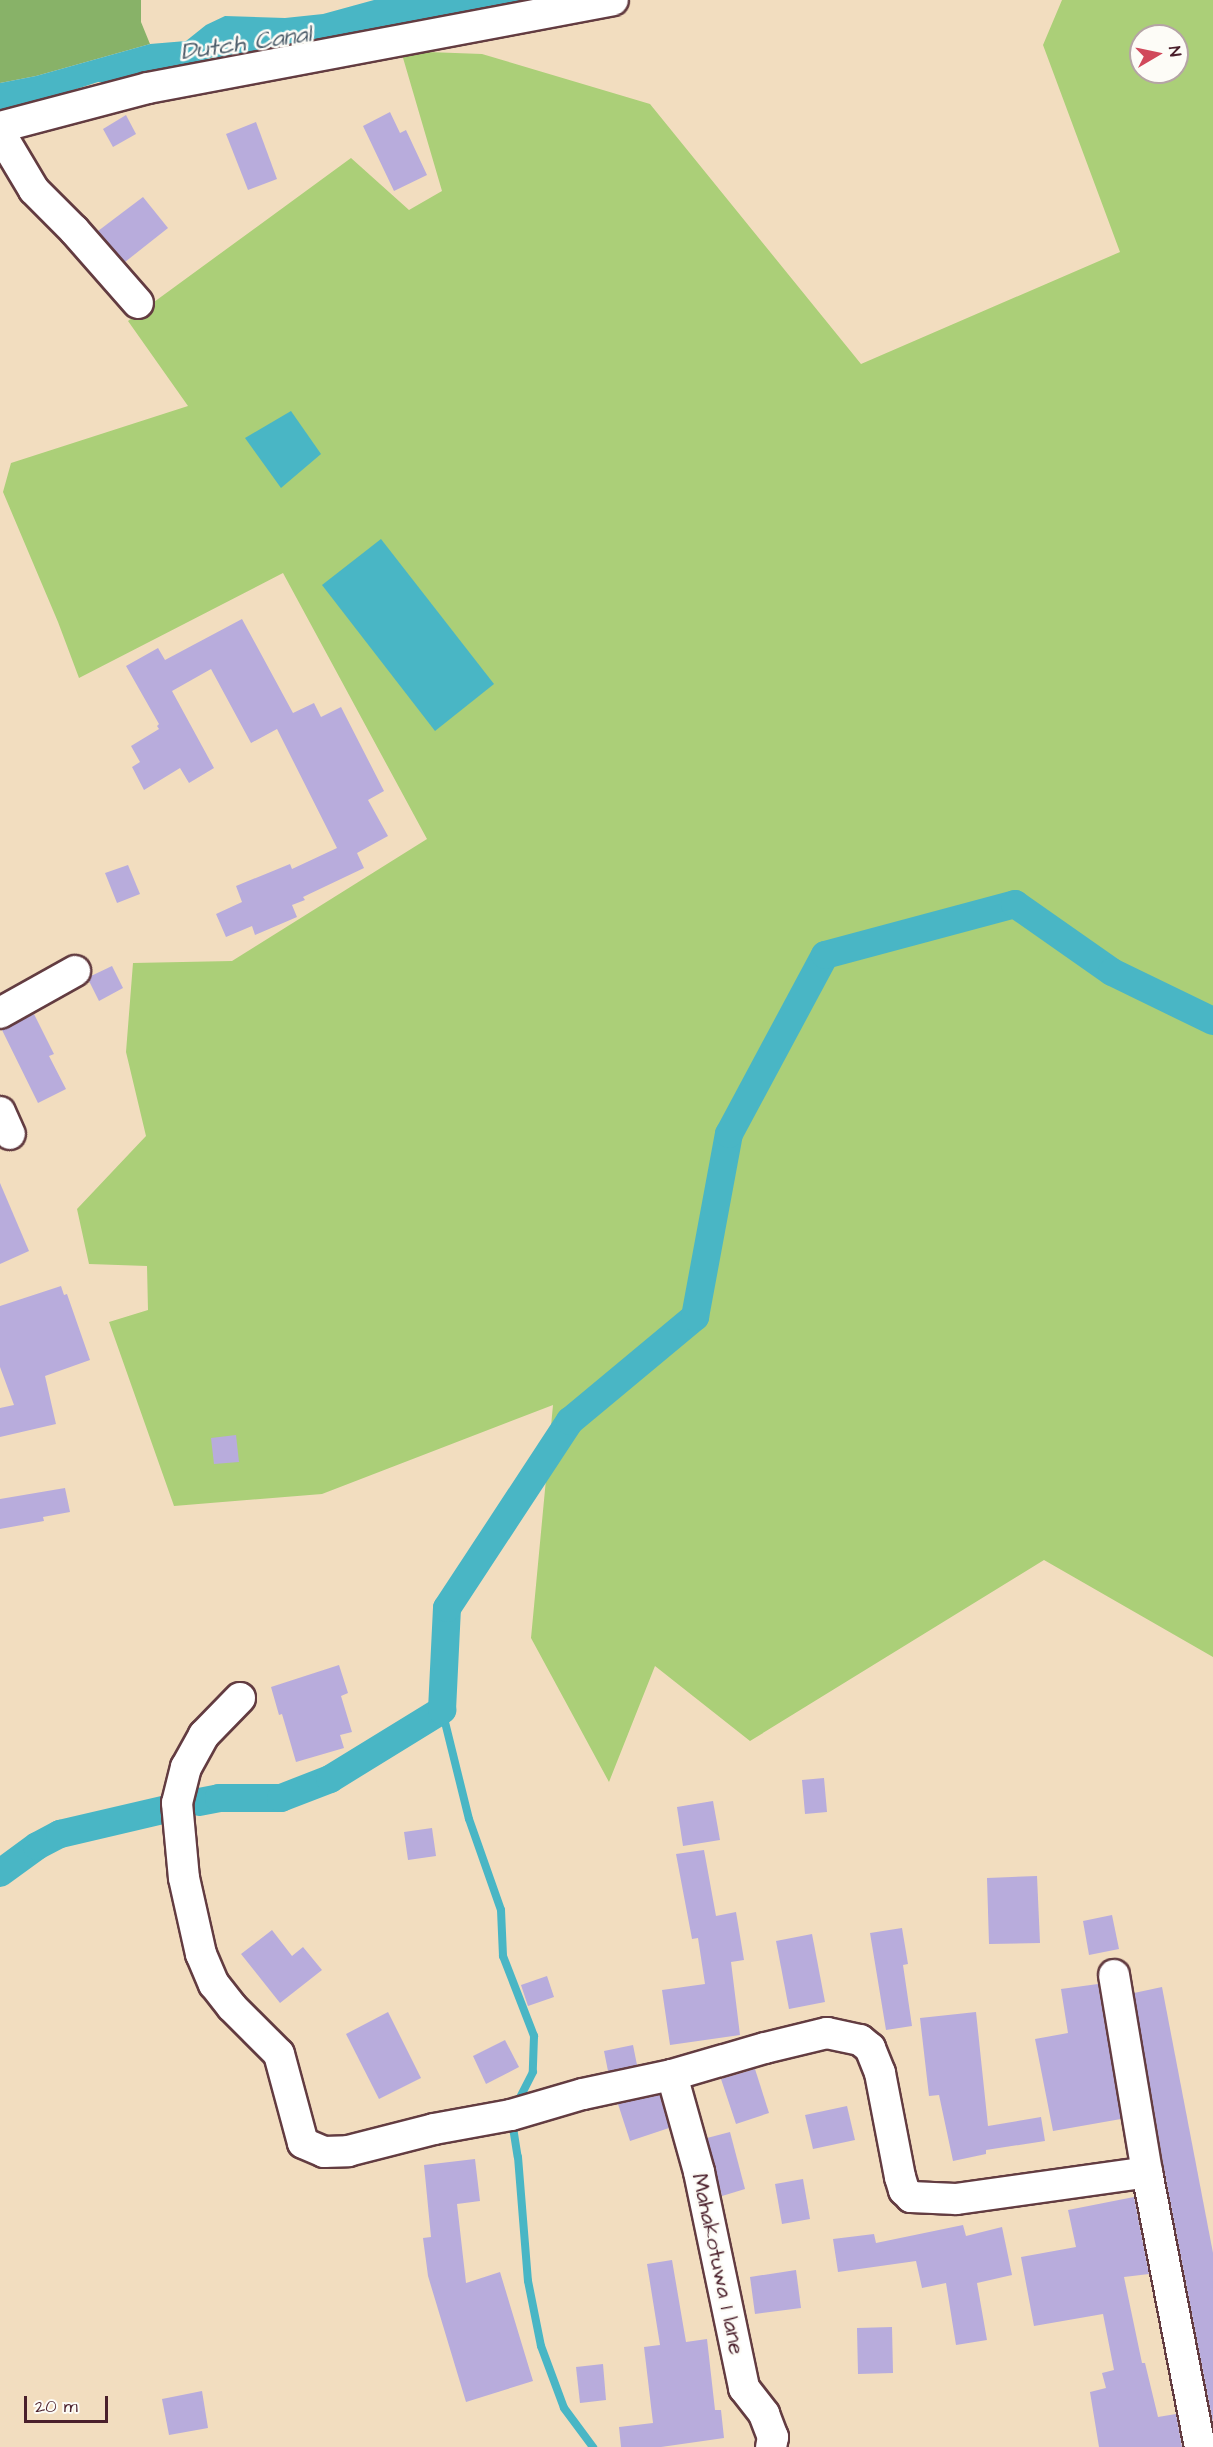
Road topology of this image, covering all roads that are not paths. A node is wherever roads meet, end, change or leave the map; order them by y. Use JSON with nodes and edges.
{"nodes":[{"id":1,"x":613,"y":0,"type":"edge"},
{"id":2,"x":0,"y":127,"type":"edge"},
{"id":3,"x":0,"y":133,"type":"edge"},
{"id":4,"x":138,"y":303,"type":"dead end"},
{"id":5,"x":75,"y":971,"type":"dead end"},
{"id":6,"x":0,"y":1013,"type":"edge"},
{"id":7,"x":240,"y":1698,"type":"dead end"},
{"id":8,"x":1114,"y":1975,"type":"dead end"},
{"id":9,"x":672,"y":2075,"type":"junction"},
{"id":10,"x":1147,"y":2172,"type":"junction"},
{"id":11,"x":771,"y":2447,"type":"edge"},
{"id":12,"x":1200,"y":2447,"type":"edge"}],
"edges":[{"from":1,"to":2,"type":"street"},
{"from":3,"to":4,"type":"street"},
{"from":5,"to":6,"type":"street"},
{"from":7,"to":9,"type":"street"},
{"from":8,"to":10,"type":"street"},
{"from":9,"to":10,"type":"street"},
{"from":9,"to":11,"type":"street","name":"Mahakotuwa 1 lane"},
{"from":10,"to":12,"type":"street"}]}
